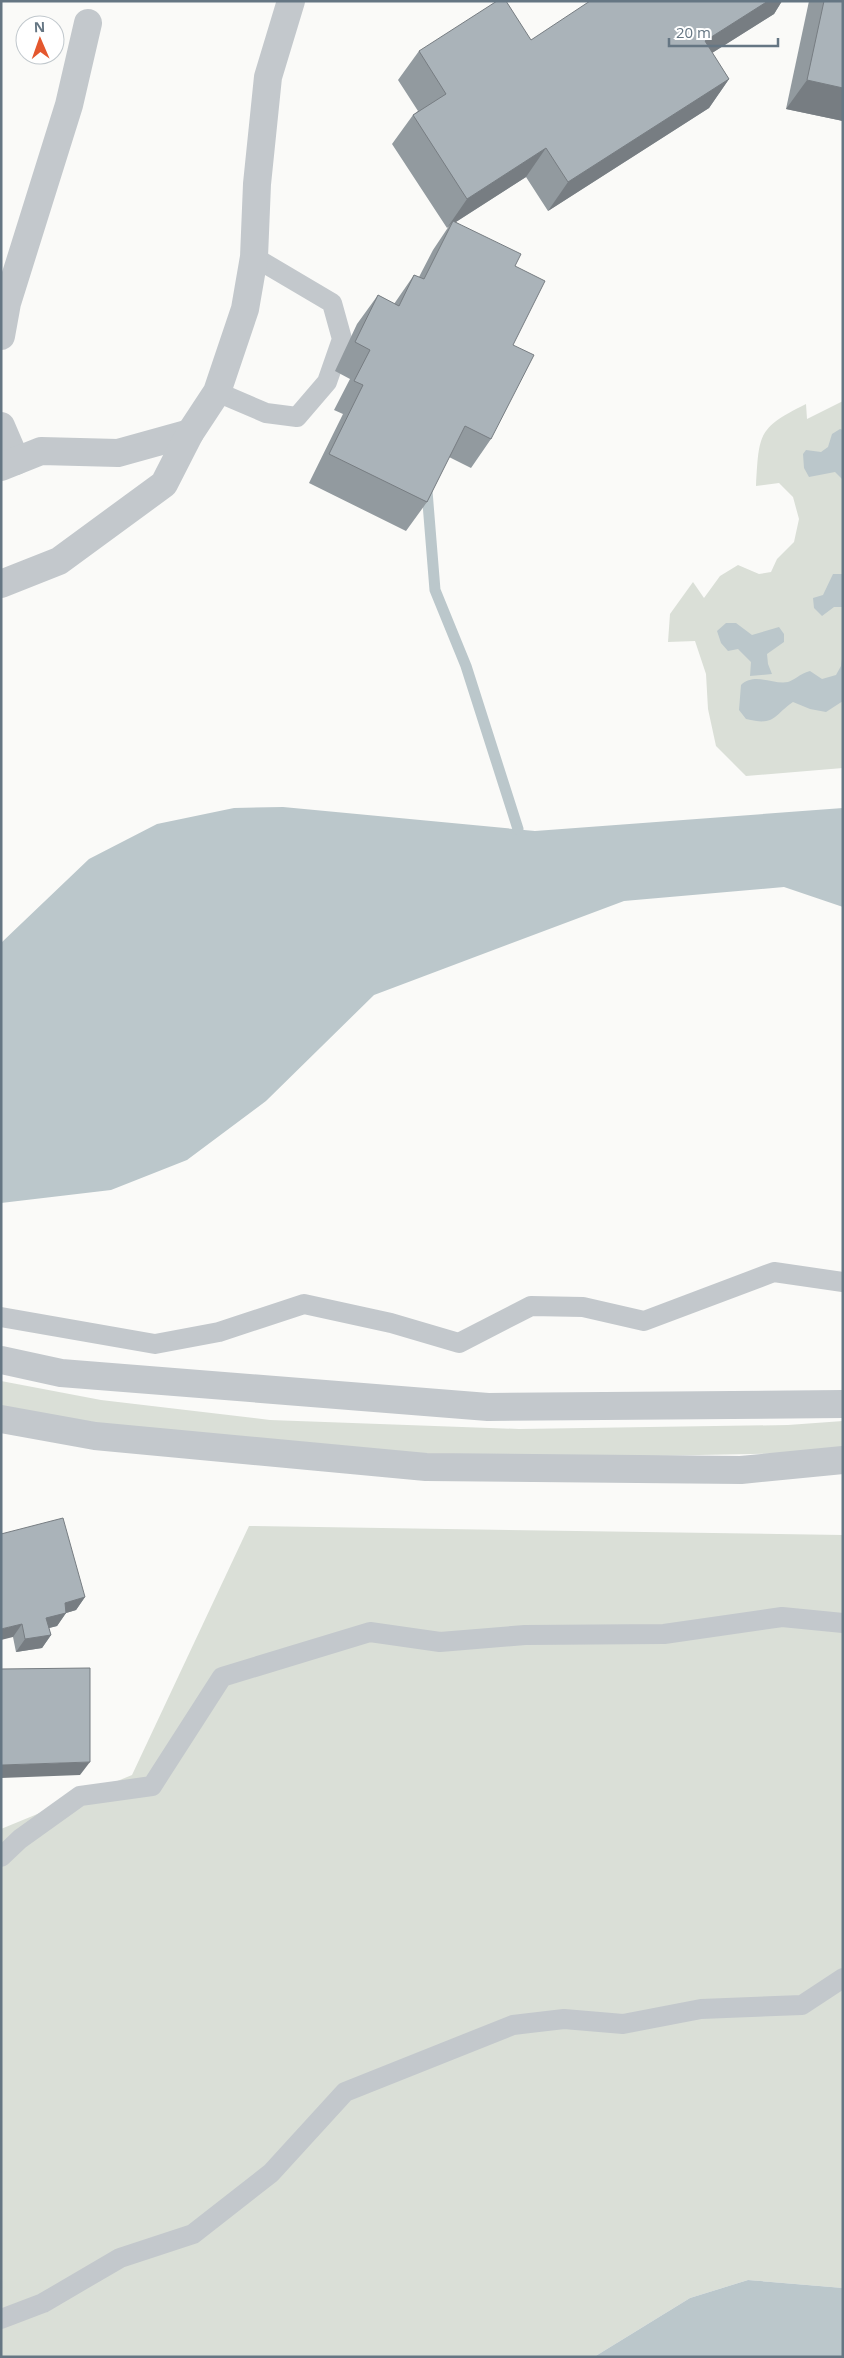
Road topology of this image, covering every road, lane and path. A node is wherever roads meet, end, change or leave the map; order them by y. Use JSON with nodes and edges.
{"nodes":[{"id":1,"x":291,"y":1,"type":"edge"},
{"id":2,"x":88,"y":23,"type":"dead end"},
{"id":3,"x":254,"y":257,"type":"junction"},
{"id":4,"x":1,"y":336,"type":"edge"},
{"id":5,"x":217,"y":392,"type":"junction"},
{"id":6,"x":1,"y":426,"type":"edge"},
{"id":7,"x":190,"y":433,"type":"junction"},
{"id":8,"x":9,"y":464,"type":"edge"},
{"id":9,"x":1,"y":584,"type":"edge"},
{"id":10,"x":843,"y":1282,"type":"edge"},
{"id":11,"x":1,"y":1318,"type":"edge"},
{"id":12,"x":1,"y":1360,"type":"edge"},
{"id":13,"x":843,"y":1404,"type":"edge"},
{"id":14,"x":1,"y":1419,"type":"edge"},
{"id":15,"x":843,"y":1460,"type":"edge"},
{"id":16,"x":843,"y":1623,"type":"edge"},
{"id":17,"x":1,"y":1857,"type":"edge"},
{"id":18,"x":843,"y":1978,"type":"edge"},
{"id":19,"x":1,"y":2319,"type":"edge"}],
"edges":[{"from":1,"to":3,"type":"street"},
{"from":2,"to":4,"type":"street"},
{"from":3,"to":5,"type":"street"},
{"from":3,"to":5,"type":"lane"},
{"from":5,"to":7,"type":"street"},
{"from":6,"to":8,"type":"street"},
{"from":7,"to":8,"type":"street"},
{"from":7,"to":9,"type":"street"},
{"from":10,"to":11,"type":"lane"},
{"from":12,"to":13,"type":"street"},
{"from":14,"to":15,"type":"street"},
{"from":16,"to":17,"type":"lane"},
{"from":18,"to":19,"type":"lane"}]}
